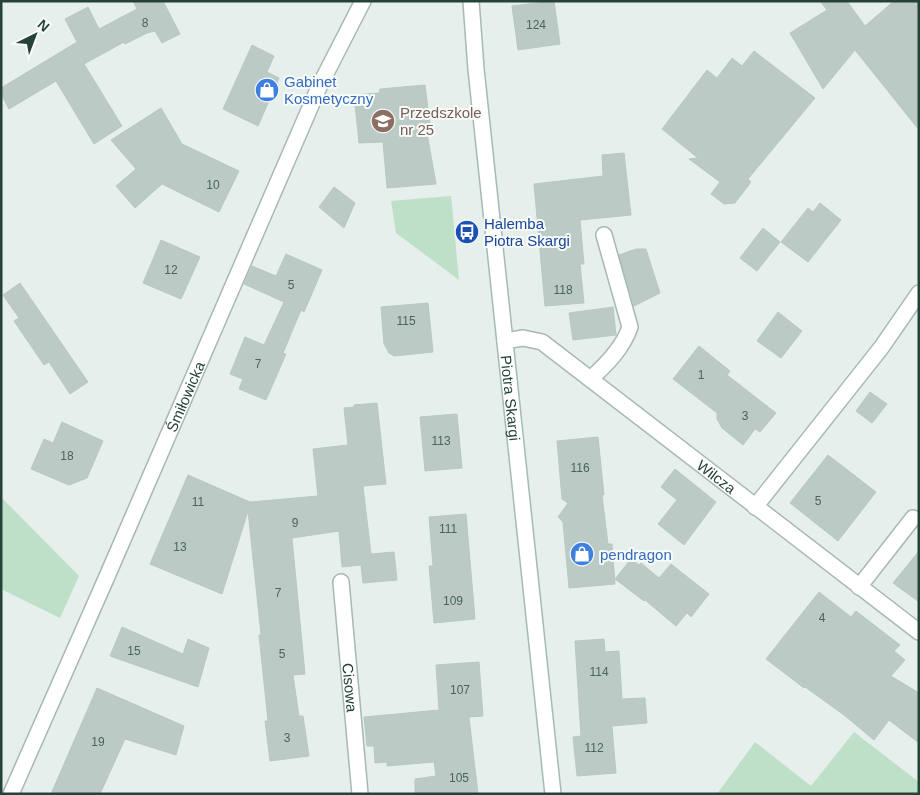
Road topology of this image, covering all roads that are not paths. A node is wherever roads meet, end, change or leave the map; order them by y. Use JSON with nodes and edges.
{"nodes":[{"id":1,"x":363,"y":1,"type":"edge"},
{"id":2,"x":471,"y":1,"type":"edge"},
{"id":3,"x":604,"y":235,"type":"dead end"},
{"id":4,"x":919,"y":293,"type":"edge"},
{"id":5,"x":506,"y":341,"type":"junction"},
{"id":6,"x":590,"y":379,"type":"junction"},
{"id":7,"x":755,"y":507,"type":"junction"},
{"id":8,"x":913,"y":518,"type":"dead end"},
{"id":9,"x":341,"y":582,"type":"dead end"},
{"id":10,"x":859,"y":587,"type":"junction"},
{"id":11,"x":919,"y":632,"type":"edge"},
{"id":12,"x":10,"y":794,"type":"edge"},
{"id":13,"x":360,"y":794,"type":"edge"},
{"id":14,"x":553,"y":794,"type":"edge"}],
"edges":[{"from":1,"to":12,"type":"street","name":"Śmiłowicka"},
{"from":2,"to":5,"type":"street","name":"Piotra Skargi"},
{"from":3,"to":6,"type":"street"},
{"from":4,"to":7,"type":"street"},
{"from":5,"to":6,"type":"street","name":"Wilcza"},
{"from":5,"to":14,"type":"street","name":"Piotra Skargi"},
{"from":6,"to":7,"type":"street","name":"Wilcza"},
{"from":7,"to":10,"type":"street","name":"Wilcza"},
{"from":8,"to":10,"type":"street"},
{"from":9,"to":13,"type":"street","name":"Cisowa"},
{"from":10,"to":11,"type":"street","name":"Wilcza"}]}
